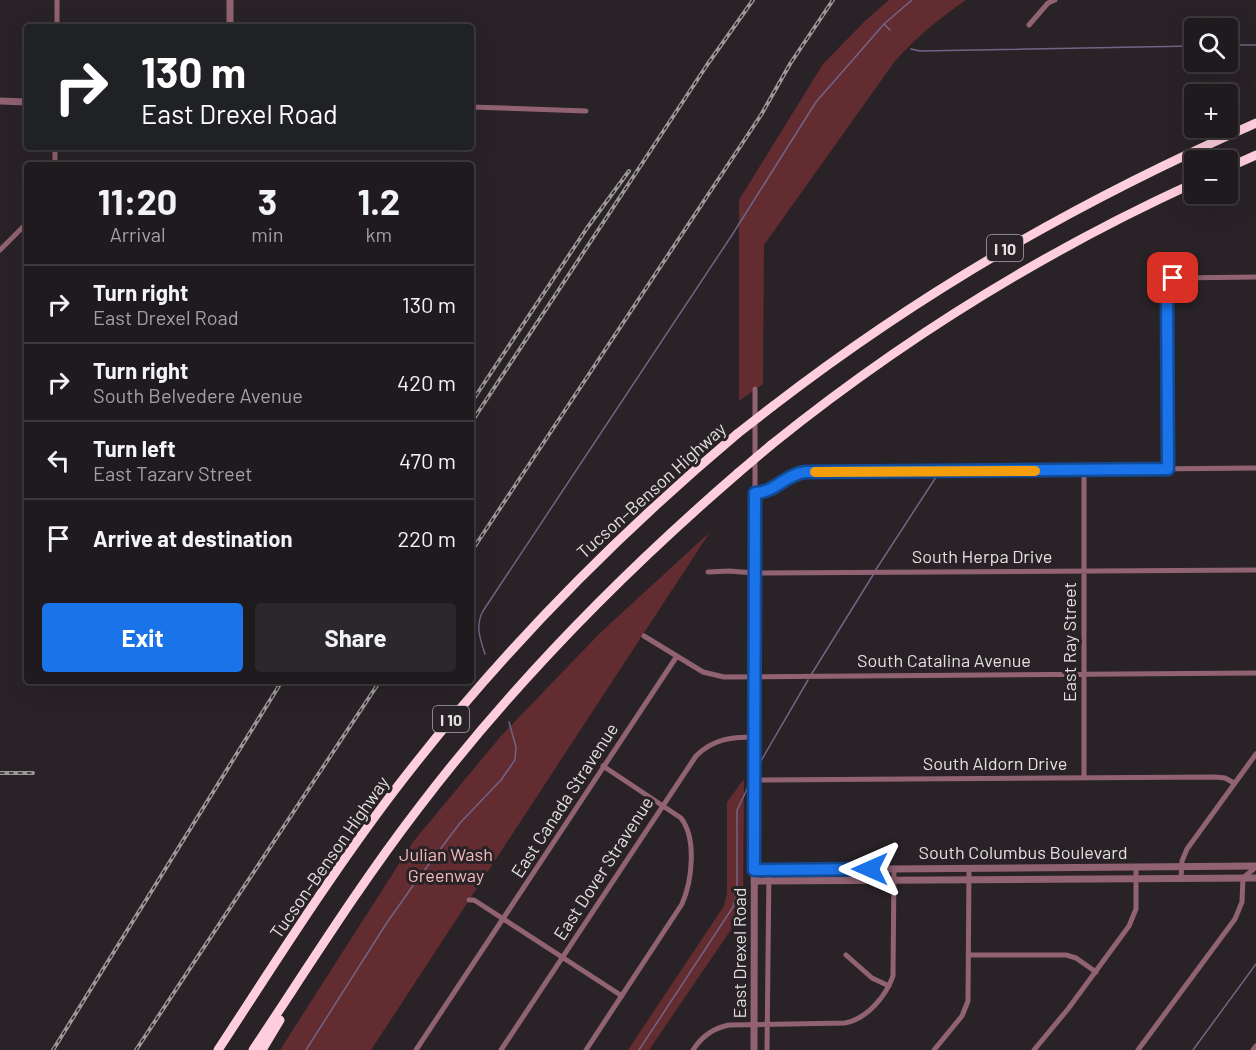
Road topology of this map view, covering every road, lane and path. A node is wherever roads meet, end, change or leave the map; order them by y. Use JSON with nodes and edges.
{"nodes":[{"id":1,"x":57,"y":0,"type":"edge"},
{"id":2,"x":230,"y":0,"type":"edge"},
{"id":3,"x":1055,"y":0,"type":"edge"},
{"id":4,"x":57,"y":24,"type":"edge"},
{"id":5,"x":230,"y":24,"type":"edge"},
{"id":6,"x":1029,"y":25,"type":"dead end"},
{"id":7,"x":0,"y":101,"type":"edge"},
{"id":8,"x":24,"y":102,"type":"edge"},
{"id":9,"x":474,"y":107,"type":"edge"},
{"id":10,"x":586,"y":111,"type":"dead end"},
{"id":11,"x":1256,"y":123,"type":"edge"},
{"id":12,"x":1256,"y":155,"type":"edge"},
{"id":13,"x":1238,"y":163,"type":"edge"},
{"id":14,"x":1184,"y":188,"type":"edge"},
{"id":15,"x":24,"y":226,"type":"edge"},
{"id":16,"x":0,"y":250,"type":"edge"},
{"id":17,"x":1256,"y":277,"type":"edge"},
{"id":18,"x":755,"y":389,"type":"dead end"},
{"id":19,"x":1256,"y":468,"type":"edge"},
{"id":20,"x":1168,"y":469,"type":"junction"},
{"id":21,"x":1084,"y":470,"type":"junction"},
{"id":22,"x":755,"y":493,"type":"junction"},
{"id":23,"x":1256,"y":570,"type":"edge"},
{"id":24,"x":1084,"y":571,"type":"junction"},
{"id":25,"x":708,"y":572,"type":"dead end"},
{"id":26,"x":754,"y":573,"type":"junction"},
{"id":27,"x":644,"y":636,"type":"dead end"},
{"id":28,"x":677,"y":656,"type":"junction"},
{"id":29,"x":1256,"y":673,"type":"edge"},
{"id":30,"x":1084,"y":674,"type":"junction"},
{"id":31,"x":755,"y":677,"type":"junction"},
{"id":32,"x":754,"y":737,"type":"junction"},
{"id":33,"x":1256,"y":754,"type":"edge"},
{"id":34,"x":603,"y":766,"type":"junction"},
{"id":35,"x":1084,"y":778,"type":"junction"},
{"id":36,"x":754,"y":780,"type":"junction"},
{"id":37,"x":1234,"y":783,"type":"junction"},
{"id":38,"x":663,"y":805,"type":"junction"},
{"id":39,"x":1256,"y":866,"type":"edge"},
{"id":40,"x":1136,"y":867,"type":"junction"},
{"id":41,"x":1181,"y":867,"type":"junction"},
{"id":42,"x":894,"y":868,"type":"junction"},
{"id":43,"x":969,"y":868,"type":"junction"},
{"id":44,"x":769,"y":869,"type":"junction"},
{"id":45,"x":754,"y":870,"type":"junction"},
{"id":46,"x":1243,"y":878,"type":"junction"},
{"id":47,"x":1256,"y":878,"type":"edge"},
{"id":48,"x":1136,"y":879,"type":"junction"},
{"id":49,"x":1181,"y":879,"type":"junction"},
{"id":50,"x":894,"y":880,"type":"junction"},
{"id":51,"x":969,"y":880,"type":"junction"},
{"id":52,"x":754,"y":881,"type":"junction"},
{"id":53,"x":768,"y":881,"type":"junction"},
{"id":54,"x":364,"y":883,"type":"junction"},
{"id":55,"x":469,"y":900,"type":"dead end"},
{"id":56,"x":504,"y":918,"type":"junction"},
{"id":57,"x":969,"y":954,"type":"junction"},
{"id":58,"x":846,"y":955,"type":"dead end"},
{"id":59,"x":562,"y":958,"type":"junction"},
{"id":60,"x":1096,"y":972,"type":"junction"},
{"id":61,"x":888,"y":986,"type":"junction"},
{"id":62,"x":622,"y":996,"type":"junction"},
{"id":63,"x":754,"y":1024,"type":"junction"},
{"id":64,"x":767,"y":1024,"type":"junction"},
{"id":65,"x":1256,"y":1046,"type":"edge"},
{"id":66,"x":218,"y":1050,"type":"edge"},
{"id":67,"x":254,"y":1050,"type":"edge"},
{"id":68,"x":262,"y":1050,"type":"edge"},
{"id":69,"x":416,"y":1050,"type":"edge"},
{"id":70,"x":501,"y":1050,"type":"edge"},
{"id":71,"x":586,"y":1050,"type":"edge"},
{"id":72,"x":693,"y":1050,"type":"edge"},
{"id":73,"x":754,"y":1050,"type":"edge"},
{"id":74,"x":767,"y":1050,"type":"edge"},
{"id":75,"x":934,"y":1050,"type":"edge"},
{"id":76,"x":1034,"y":1050,"type":"edge"},
{"id":77,"x":1138,"y":1050,"type":"edge"},
{"id":78,"x":1253,"y":1050,"type":"edge"}],
"edges":[{"from":1,"to":4,"type":"street"},
{"from":2,"to":5,"type":"street"},
{"from":3,"to":6,"type":"street"},
{"from":7,"to":8,"type":"street"},
{"from":9,"to":10,"type":"street"},
{"from":11,"to":66,"type":"highway","name":"Tucson–Benson Highway","number":"I 10","bridge":true},
{"from":12,"to":13,"type":"highway"},
{"from":14,"to":54,"type":"highway","number":"I 10","bridge":true},
{"from":15,"to":16,"type":"street"},
{"from":17,"to":20,"type":"street"},
{"from":18,"to":22,"type":"street","name":"East Drexel Road"},
{"from":19,"to":20,"type":"street"},
{"from":20,"to":21,"type":"street"},
{"from":21,"to":22,"type":"street"},
{"from":21,"to":24,"type":"street","name":"East Ray Street"},
{"from":22,"to":26,"type":"street","name":"East Drexel Road"},
{"from":23,"to":24,"type":"street","name":"South Herpa Drive"},
{"from":24,"to":26,"type":"street","name":"South Herpa Drive"},
{"from":24,"to":30,"type":"street","name":"East Ray Street"},
{"from":25,"to":26,"type":"street","name":"South Herpa Drive"},
{"from":26,"to":31,"type":"street","name":"East Drexel Road"},
{"from":27,"to":28,"type":"street","name":"South Catalina Avenue"},
{"from":28,"to":31,"type":"street","name":"South Catalina Avenue"},
{"from":28,"to":34,"type":"street","name":"East Canada Stravenue"},
{"from":29,"to":30,"type":"street","name":"South Catalina Avenue"},
{"from":30,"to":31,"type":"street","name":"South Catalina Avenue"},
{"from":30,"to":35,"type":"street","name":"East Ray Street"},
{"from":31,"to":32,"type":"street","name":"East Drexel Road"},
{"from":32,"to":36,"type":"street","name":"East Drexel Road"},
{"from":32,"to":38,"type":"street","name":"East Dover Stravenue"},
{"from":33,"to":37,"type":"street"},
{"from":34,"to":38,"type":"street"},
{"from":34,"to":56,"type":"street","name":"East Canada Stravenue"},
{"from":35,"to":36,"type":"street","name":"South Aldorn Drive"},
{"from":35,"to":37,"type":"street","name":"South Aldorn Drive"},
{"from":36,"to":45,"type":"street","name":"East Drexel Road"},
{"from":37,"to":41,"type":"street"},
{"from":38,"to":59,"type":"street","name":"East Dover Stravenue"},
{"from":38,"to":62,"type":"street"},
{"from":39,"to":41,"type":"street","name":"South Columbus Boulevard"},
{"from":39,"to":46,"type":"street"},
{"from":40,"to":41,"type":"street","name":"South Columbus Boulevard"},
{"from":40,"to":43,"type":"street","name":"South Columbus Boulevard"},
{"from":40,"to":48,"type":"street"},
{"from":41,"to":49,"type":"street"},
{"from":42,"to":43,"type":"street","name":"South Columbus Boulevard"},
{"from":42,"to":44,"type":"street","name":"South Columbus Boulevard"},
{"from":42,"to":50,"type":"street"},
{"from":43,"to":51,"type":"street"},
{"from":44,"to":45,"type":"street","name":"South Columbus Boulevard"},
{"from":44,"to":53,"type":"street","name":"East Drexel Road"},
{"from":45,"to":52,"type":"street","name":"East Drexel Road"},
{"from":46,"to":47,"type":"street","name":"South Columbus Boulevard"},
{"from":46,"to":49,"type":"street","name":"South Columbus Boulevard"},
{"from":46,"to":77,"type":"street"},
{"from":48,"to":49,"type":"street","name":"South Columbus Boulevard"},
{"from":48,"to":51,"type":"street","name":"South Columbus Boulevard"},
{"from":48,"to":60,"type":"street"},
{"from":50,"to":51,"type":"street","name":"South Columbus Boulevard"},
{"from":50,"to":53,"type":"street","name":"South Columbus Boulevard"},
{"from":50,"to":61,"type":"street"},
{"from":51,"to":57,"type":"street"},
{"from":52,"to":53,"type":"street","name":"South Columbus Boulevard"},
{"from":52,"to":63,"type":"street","name":"East Drexel Road"},
{"from":53,"to":64,"type":"street","name":"East Drexel Road"},
{"from":54,"to":67,"type":"highway","number":"I 10"},
{"from":54,"to":68,"type":"highway"},
{"from":55,"to":56,"type":"street"},
{"from":56,"to":59,"type":"street"},
{"from":56,"to":69,"type":"street","name":"East Canada Stravenue"},
{"from":57,"to":60,"type":"street"},
{"from":57,"to":75,"type":"street"},
{"from":58,"to":61,"type":"street"},
{"from":59,"to":62,"type":"street"},
{"from":59,"to":70,"type":"street","name":"East Dover Stravenue"},
{"from":60,"to":76,"type":"street"},
{"from":61,"to":64,"type":"street"},
{"from":62,"to":71,"type":"street"},
{"from":63,"to":64,"type":"street"},
{"from":63,"to":72,"type":"street"},
{"from":63,"to":73,"type":"street","name":"East Drexel Road"},
{"from":64,"to":74,"type":"street","name":"East Drexel Road"},
{"from":65,"to":78,"type":"street"}]}
